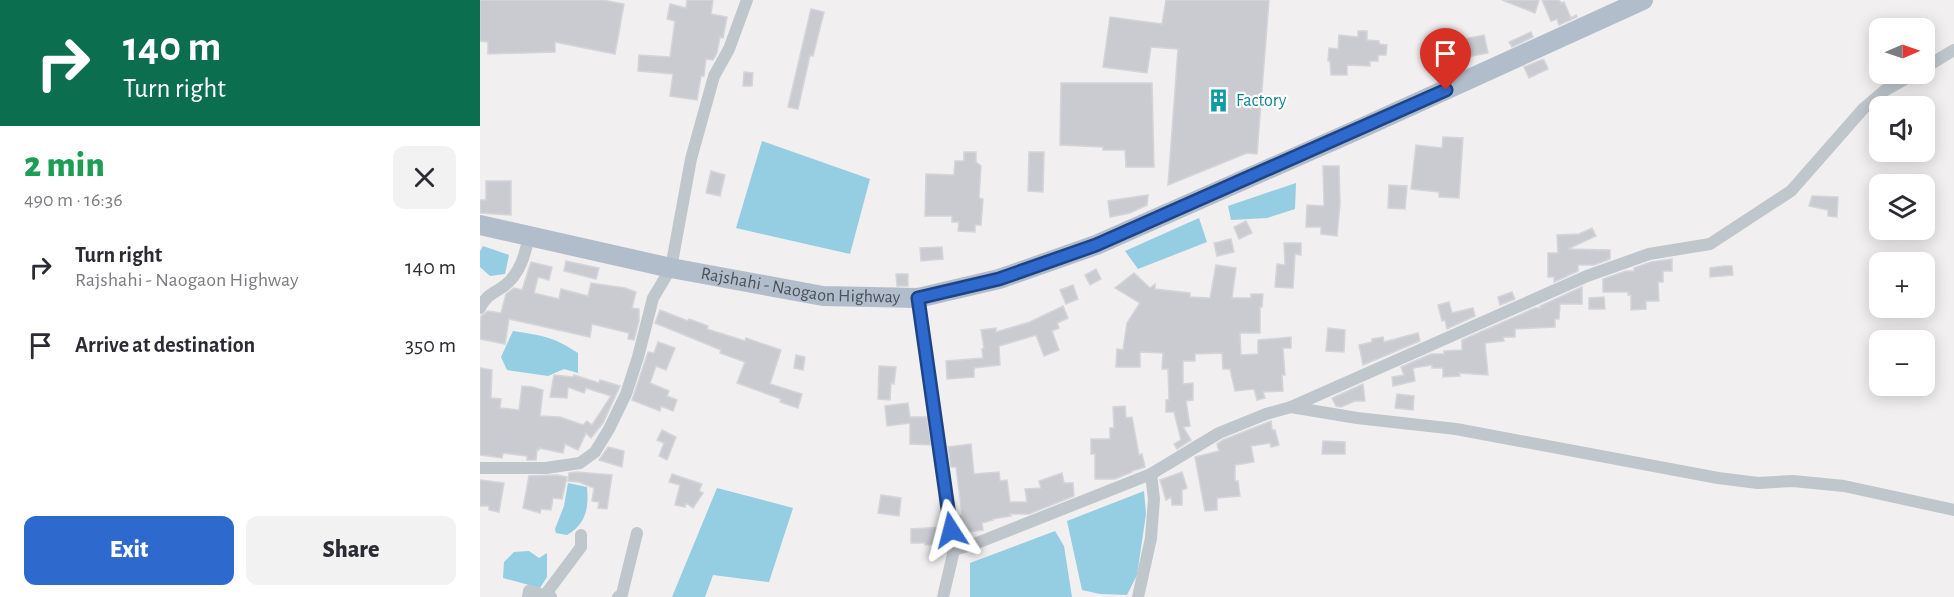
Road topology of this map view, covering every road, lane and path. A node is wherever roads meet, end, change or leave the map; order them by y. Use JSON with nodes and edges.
{"nodes":[{"id":1,"x":747,"y":0,"type":"edge"},
{"id":2,"x":1643,"y":0,"type":"edge"},
{"id":3,"x":1954,"y":50,"type":"edge"},
{"id":4,"x":1935,"y":61,"type":"edge"},
{"id":5,"x":1896,"y":84,"type":"edge"},
{"id":6,"x":480,"y":225,"type":"edge"},
{"id":7,"x":529,"y":236,"type":"junction"},
{"id":8,"x":671,"y":268,"type":"junction"},
{"id":9,"x":918,"y":298,"type":"junction"},
{"id":10,"x":480,"y":308,"type":"edge"},
{"id":11,"x":1291,"y":407,"type":"junction"},
{"id":12,"x":480,"y":468,"type":"edge"},
{"id":13,"x":1150,"y":474,"type":"junction"},
{"id":14,"x":1954,"y":510,"type":"edge"},
{"id":15,"x":638,"y":533,"type":"dead end"},
{"id":16,"x":581,"y":535,"type":"dead end"},
{"id":17,"x":954,"y":550,"type":"junction"},
{"id":18,"x":548,"y":596,"type":"edge"},
{"id":19,"x":528,"y":597,"type":"edge"},
{"id":20,"x":618,"y":597,"type":"edge"},
{"id":21,"x":943,"y":597,"type":"edge"},
{"id":22,"x":1138,"y":597,"type":"edge"}],
"edges":[{"from":1,"to":8,"type":"street"},
{"from":2,"to":9,"type":"main road","name":"Rajshahi - Naogaon Highway"},
{"from":3,"to":4,"type":"street"},
{"from":5,"to":11,"type":"street"},
{"from":6,"to":7,"type":"main road","name":"Rajshahi - Naogaon Highway"},
{"from":7,"to":8,"type":"main road","name":"Rajshahi - Naogaon Highway"},
{"from":7,"to":10,"type":"street"},
{"from":8,"to":9,"type":"main road","name":"Rajshahi - Naogaon Highway"},
{"from":8,"to":12,"type":"street"},
{"from":9,"to":17,"type":"street"},
{"from":11,"to":13,"type":"street"},
{"from":11,"to":14,"type":"street"},
{"from":13,"to":17,"type":"street"},
{"from":13,"to":22,"type":"street"},
{"from":15,"to":20,"type":"street"},
{"from":16,"to":18,"type":"street"},
{"from":17,"to":21,"type":"street"},
{"from":18,"to":19,"type":"street"}]}
